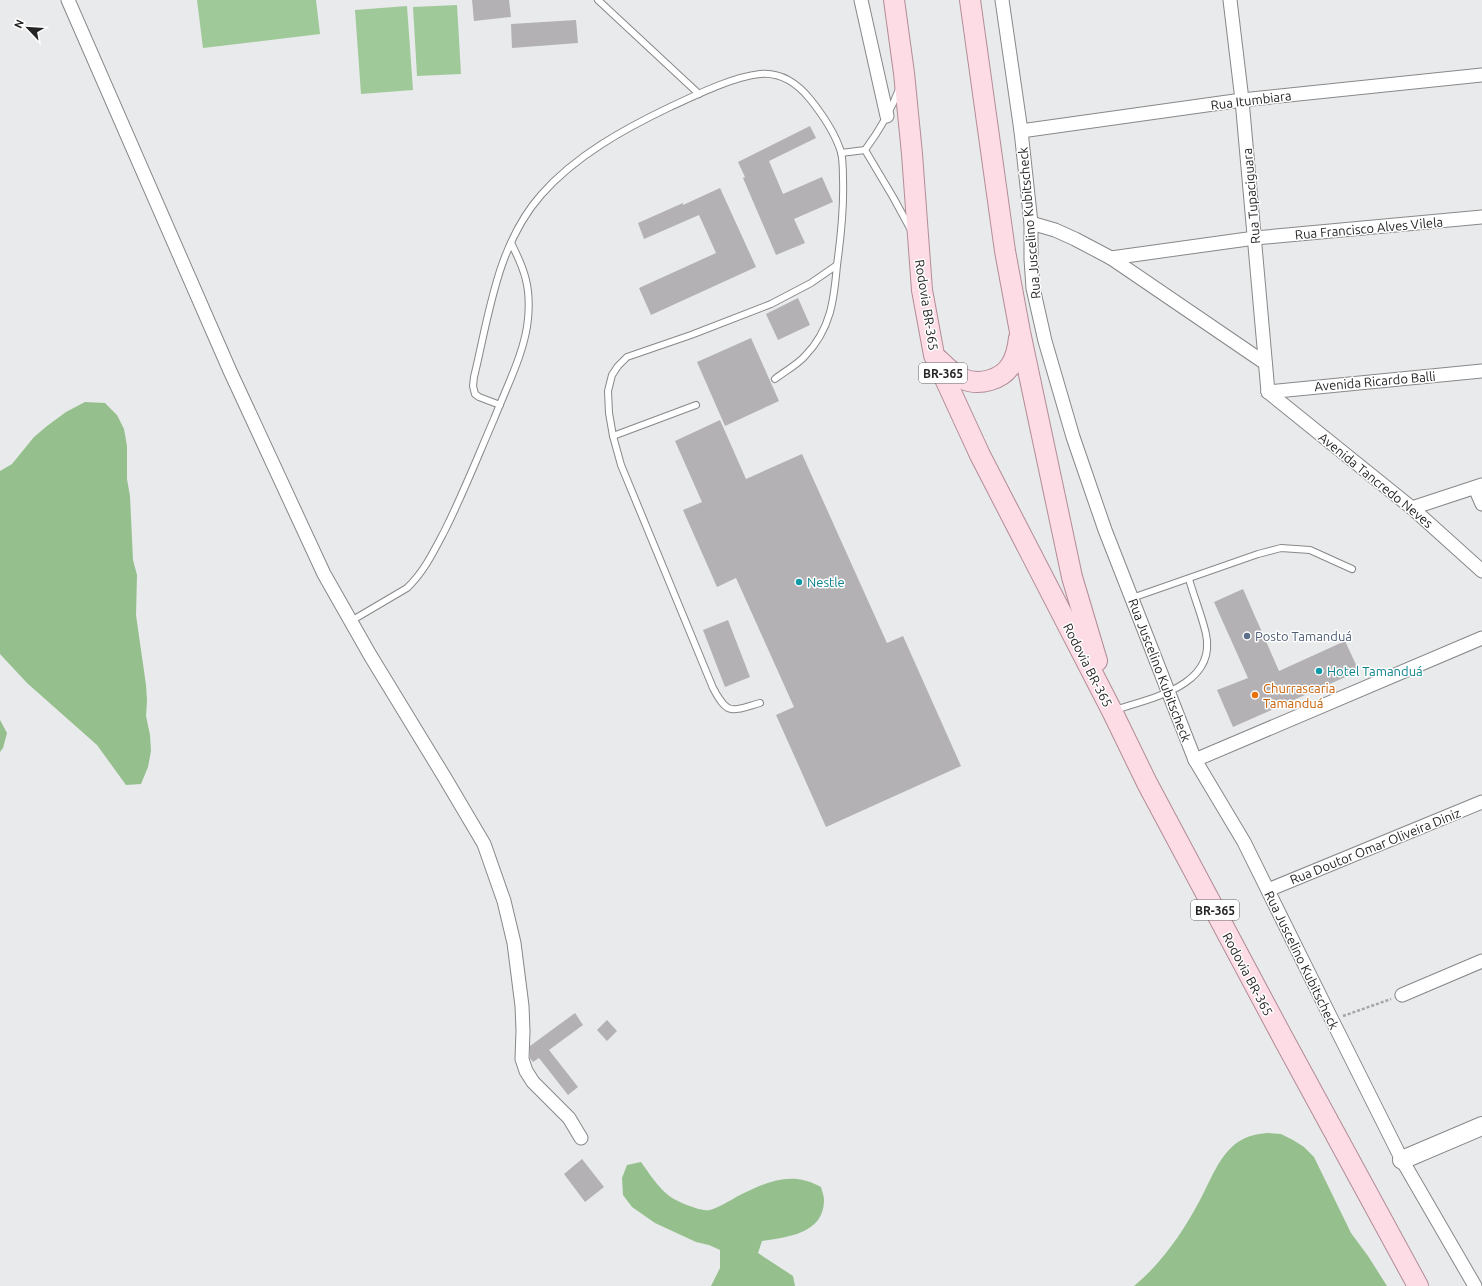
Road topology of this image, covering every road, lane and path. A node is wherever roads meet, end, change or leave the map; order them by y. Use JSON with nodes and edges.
{"nodes":[{"id":1,"x":68,"y":0,"type":"edge"},
{"id":2,"x":598,"y":0,"type":"edge"},
{"id":3,"x":862,"y":0,"type":"edge"},
{"id":4,"x":894,"y":0,"type":"edge"},
{"id":5,"x":970,"y":0,"type":"edge"},
{"id":6,"x":1002,"y":0,"type":"edge"},
{"id":7,"x":1230,"y":0,"type":"edge"},
{"id":8,"x":904,"y":73,"type":"junction"},
{"id":9,"x":1482,"y":75,"type":"edge"},
{"id":10,"x":699,"y":94,"type":"junction"},
{"id":11,"x":1242,"y":100,"type":"junction"},
{"id":12,"x":887,"y":116,"type":"junction"},
{"id":13,"x":1021,"y":131,"type":"junction"},
{"id":14,"x":865,"y":150,"type":"junction"},
{"id":15,"x":841,"y":153,"type":"junction"},
{"id":16,"x":1482,"y":217,"type":"edge"},
{"id":17,"x":1032,"y":223,"type":"junction"},
{"id":18,"x":1255,"y":238,"type":"junction"},
{"id":19,"x":511,"y":243,"type":"junction"},
{"id":20,"x":918,"y":245,"type":"junction"},
{"id":21,"x":1111,"y":258,"type":"junction"},
{"id":22,"x":837,"y":264,"type":"junction"},
{"id":23,"x":1020,"y":332,"type":"junction"},
{"id":24,"x":934,"y":355,"type":"junction"},
{"id":25,"x":1265,"y":362,"type":"junction"},
{"id":26,"x":1482,"y":371,"type":"edge"},
{"id":27,"x":775,"y":379,"type":"dead end"},
{"id":28,"x":1268,"y":392,"type":"junction"},
{"id":29,"x":500,"y":405,"type":"junction"},
{"id":30,"x":696,"y":405,"type":"dead end"},
{"id":31,"x":613,"y":436,"type":"junction"},
{"id":32,"x":1478,"y":486,"type":"edge"},
{"id":33,"x":1482,"y":504,"type":"edge"},
{"id":34,"x":1412,"y":508,"type":"junction"},
{"id":35,"x":1352,"y":569,"type":"dead end"},
{"id":36,"x":1482,"y":571,"type":"edge"},
{"id":37,"x":1189,"y":579,"type":"junction"},
{"id":38,"x":1132,"y":598,"type":"junction"},
{"id":39,"x":350,"y":621,"type":"junction"},
{"id":40,"x":1482,"y":638,"type":"edge"},
{"id":41,"x":1169,"y":692,"type":"junction"},
{"id":42,"x":760,"y":703,"type":"dead end"},
{"id":43,"x":1112,"y":711,"type":"junction"},
{"id":44,"x":1195,"y":760,"type":"junction"},
{"id":45,"x":1482,"y":802,"type":"edge"},
{"id":46,"x":1268,"y":890,"type":"junction"},
{"id":47,"x":1482,"y":961,"type":"edge"},
{"id":48,"x":1402,"y":995,"type":"joint"},
{"id":49,"x":1332,"y":1020,"type":"junction"},
{"id":50,"x":1482,"y":1126,"type":"edge"},
{"id":51,"x":581,"y":1138,"type":"dead end"},
{"id":52,"x":1402,"y":1160,"type":"junction"},
{"id":53,"x":1477,"y":1282,"type":"edge"},
{"id":54,"x":1418,"y":1286,"type":"edge"}],
"edges":[{"from":1,"to":39,"type":"street"},
{"from":2,"to":10,"type":"lane"},
{"from":3,"to":12,"type":"street"},
{"from":4,"to":8,"type":"main road","name":"Rodovia BR-365","number":"BR-365"},
{"from":5,"to":23,"type":"main road","number":"BR-365"},
{"from":6,"to":13,"type":"street","name":"Rua Juscelino Kubitscheck"},
{"from":7,"to":11,"type":"street","name":"Rua Tupaciguara"},
{"from":8,"to":12,"type":"lane"},
{"from":8,"to":20,"type":"main road","name":"Rodovia BR-365","number":"BR-365"},
{"from":9,"to":11,"type":"street","name":"Rua Itumbiara"},
{"from":10,"to":15,"type":"lane"},
{"from":10,"to":19,"type":"lane"},
{"from":11,"to":13,"type":"street","name":"Rua Itumbiara"},
{"from":11,"to":18,"type":"street","name":"Rua Tupaciguara"},
{"from":12,"to":14,"type":"lane"},
{"from":13,"to":17,"type":"street","name":"Rua Juscelino Kubitscheck"},
{"from":14,"to":15,"type":"lane"},
{"from":14,"to":20,"type":"lane"},
{"from":15,"to":22,"type":"lane"},
{"from":16,"to":18,"type":"street","name":"Rua Francisco Alves Vilela"},
{"from":17,"to":21,"type":"street"},
{"from":17,"to":38,"type":"street","name":"Rua Juscelino Kubitscheck"},
{"from":18,"to":21,"type":"street","name":"Rua Francisco Alves Vilela"},
{"from":18,"to":25,"type":"street","name":"Rua Tupaciguara"},
{"from":19,"to":29,"type":"lane"},
{"from":19,"to":29,"type":"lane"},
{"from":20,"to":24,"type":"main road","name":"Rodovia BR-365","number":"BR-365"},
{"from":21,"to":25,"type":"street"},
{"from":22,"to":27,"type":"lane"},
{"from":22,"to":31,"type":"lane"},
{"from":23,"to":24,"type":"main road","number":"BR-365"},
{"from":23,"to":43,"type":"main road","number":"BR-365"},
{"from":24,"to":43,"type":"main road","name":"Rodovia BR-365","number":"BR-365"},
{"from":25,"to":28,"type":"street","name":"Rua Tupaciguara"},
{"from":26,"to":28,"type":"street","name":"Avenida Ricardo Balli"},
{"from":28,"to":34,"type":"street","name":"Avenida Tancredo Neves"},
{"from":29,"to":39,"type":"lane"},
{"from":30,"to":31,"type":"lane"},
{"from":31,"to":42,"type":"lane"},
{"from":32,"to":33,"type":"street"},
{"from":32,"to":34,"type":"street"},
{"from":34,"to":36,"type":"street","name":"Avenida Tancredo Neves"},
{"from":35,"to":37,"type":"lane"},
{"from":37,"to":38,"type":"lane"},
{"from":37,"to":41,"type":"lane"},
{"from":38,"to":41,"type":"street","name":"Rua Juscelino Kubitscheck"},
{"from":39,"to":51,"type":"street"},
{"from":40,"to":44,"type":"street"},
{"from":41,"to":43,"type":"lane"},
{"from":41,"to":44,"type":"street","name":"Rua Juscelino Kubitscheck"},
{"from":43,"to":54,"type":"main road","name":"Rodovia BR-365","number":"BR-365"},
{"from":44,"to":46,"type":"street","name":"Rua Juscelino Kubitscheck"},
{"from":45,"to":46,"type":"street","name":"Rua Doutor Omar Oliveira Diniz"},
{"from":46,"to":49,"type":"street","name":"Rua Juscelino Kubitscheck"},
{"from":47,"to":48,"type":"street"},
{"from":48,"to":49,"type":"path"},
{"from":49,"to":52,"type":"street","name":"Rua Juscelino Kubitscheck"},
{"from":50,"to":52,"type":"street"},
{"from":52,"to":53,"type":"street","name":"Rua Juscelino Kubitscheck"}]}
